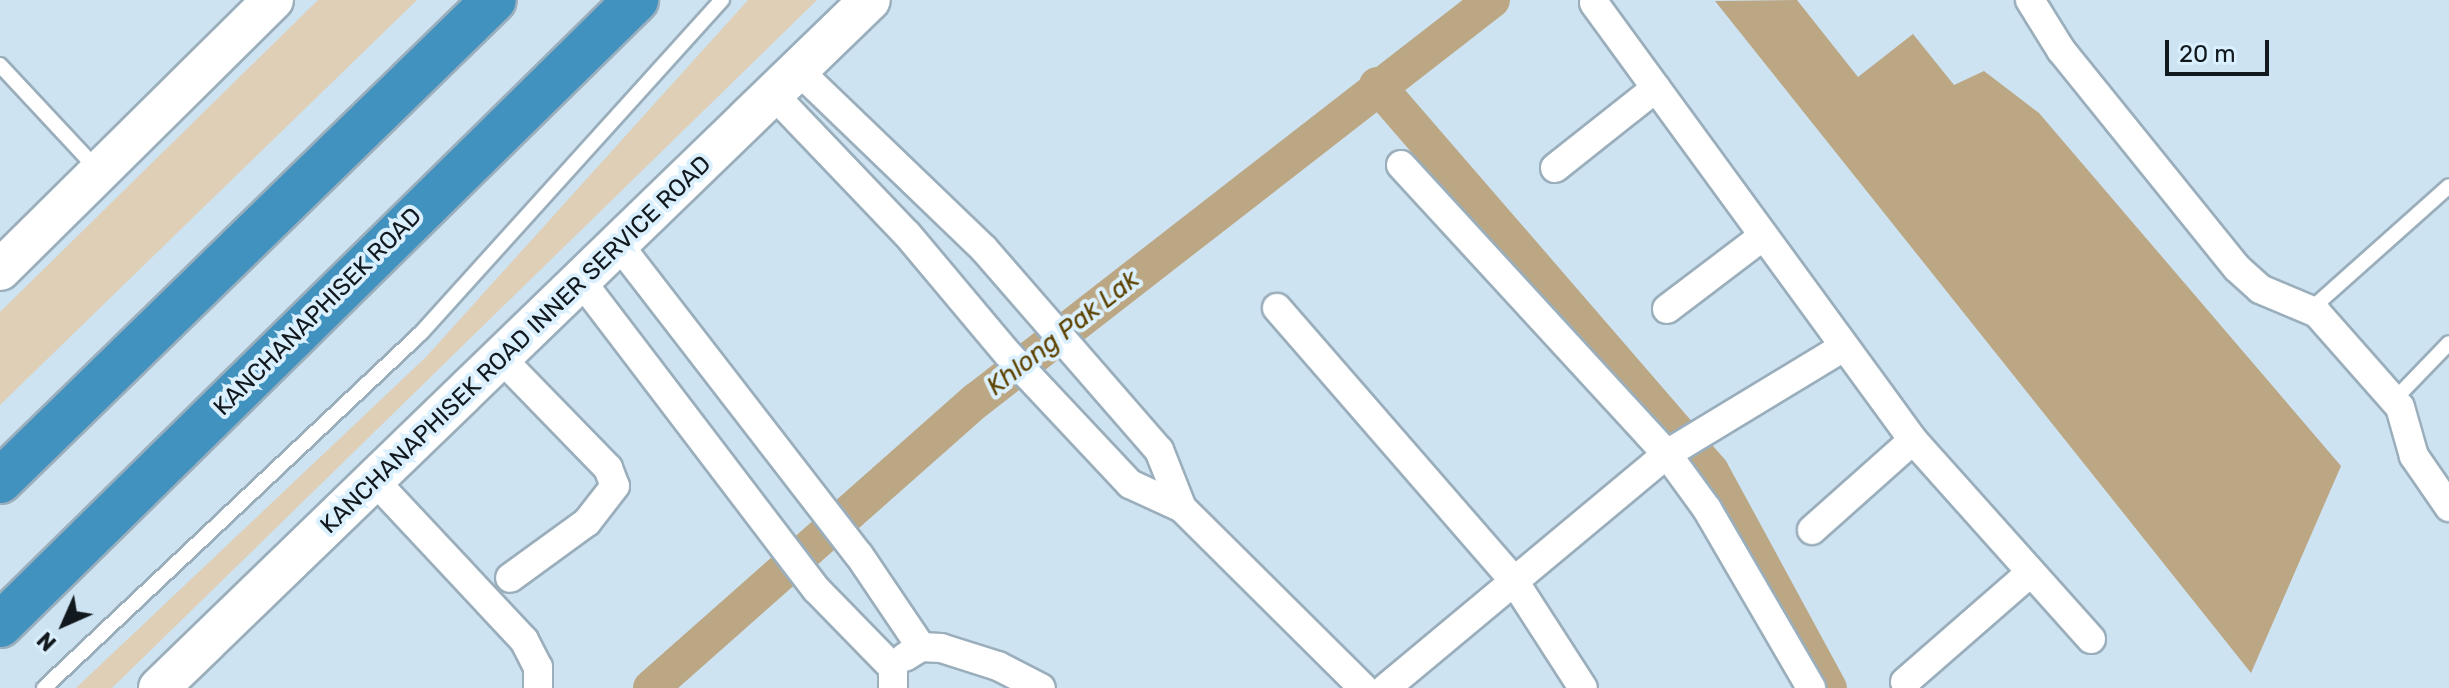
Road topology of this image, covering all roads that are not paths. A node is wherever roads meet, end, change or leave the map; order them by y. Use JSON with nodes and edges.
{"nodes":[{"id":1,"x":273,"y":0,"type":"edge"},
{"id":2,"x":494,"y":0,"type":"edge"},
{"id":3,"x":636,"y":0,"type":"edge"},
{"id":4,"x":722,"y":0,"type":"edge"},
{"id":5,"x":870,"y":0,"type":"edge"},
{"id":6,"x":2030,"y":0,"type":"edge"},
{"id":7,"x":1594,"y":3,"type":"dead end"},
{"id":8,"x":0,"y":65,"type":"edge"},
{"id":9,"x":787,"y":83,"type":"junction"},
{"id":10,"x":1656,"y":88,"type":"junction"},
{"id":11,"x":1401,"y":165,"type":"dead end"},
{"id":12,"x":1555,"y":168,"type":"dead end"},
{"id":13,"x":97,"y":169,"type":"junction"},
{"id":14,"x":2449,"y":186,"type":"edge"},
{"id":15,"x":1763,"y":236,"type":"junction"},
{"id":16,"x":619,"y":245,"type":"junction"},
{"id":17,"x":0,"y":270,"type":"edge"},
{"id":18,"x":582,"y":282,"type":"junction"},
{"id":19,"x":1277,"y":308,"type":"dead end"},
{"id":20,"x":1667,"y":309,"type":"dead end"},
{"id":21,"x":2310,"y":310,"type":"junction"},
{"id":22,"x":2449,"y":343,"type":"edge"},
{"id":23,"x":1842,"y":348,"type":"junction"},
{"id":24,"x":500,"y":357,"type":"junction"},
{"id":25,"x":2394,"y":400,"type":"junction"},
{"id":26,"x":1913,"y":440,"type":"junction"},
{"id":27,"x":1673,"y":451,"type":"junction"},
{"id":28,"x":0,"y":481,"type":"edge"},
{"id":29,"x":375,"y":481,"type":"junction"},
{"id":30,"x":2449,"y":507,"type":"edge"},
{"id":31,"x":1182,"y":508,"type":"junction"},
{"id":32,"x":1812,"y":530,"type":"dead end"},
{"id":33,"x":2029,"y":574,"type":"junction"},
{"id":34,"x":510,"y":578,"type":"dead end"},
{"id":35,"x":1514,"y":581,"type":"junction"},
{"id":36,"x":0,"y":625,"type":"edge"},
{"id":37,"x":2091,"y":639,"type":"dead end"},
{"id":38,"x":921,"y":647,"type":"junction"},
{"id":39,"x":893,"y":678,"type":"edge"},
{"id":40,"x":1905,"y":682,"type":"dead end"},
{"id":41,"x":44,"y":688,"type":"edge"},
{"id":42,"x":159,"y":688,"type":"edge"},
{"id":43,"x":538,"y":688,"type":"edge"},
{"id":44,"x":1041,"y":688,"type":"edge"},
{"id":45,"x":1363,"y":688,"type":"edge"},
{"id":46,"x":1386,"y":688,"type":"edge"},
{"id":47,"x":1583,"y":688,"type":"edge"},
{"id":48,"x":1811,"y":688,"type":"edge"}],
"edges":[{"from":1,"to":13,"type":"main road"},
{"from":2,"to":28,"type":"highway"},
{"from":3,"to":36,"type":"highway","name":"KANCHANAPHISEK ROAD"},
{"from":4,"to":41,"type":"lane"},
{"from":5,"to":9,"type":"main road","name":"KANCHANAPHISEK ROAD INNER SERVICE ROAD"},
{"from":6,"to":21,"type":"street"},
{"from":7,"to":10,"type":"street"},
{"from":8,"to":13,"type":"lane"},
{"from":9,"to":16,"type":"main road","name":"KANCHANAPHISEK ROAD INNER SERVICE ROAD"},
{"from":9,"to":31,"type":"street"},
{"from":9,"to":31,"type":"street"},
{"from":10,"to":12,"type":"street"},
{"from":10,"to":15,"type":"street"},
{"from":11,"to":27,"type":"street"},
{"from":13,"to":17,"type":"main road"},
{"from":14,"to":21,"type":"lane"},
{"from":15,"to":20,"type":"street"},
{"from":15,"to":23,"type":"street"},
{"from":16,"to":18,"type":"main road","name":"KANCHANAPHISEK ROAD INNER SERVICE ROAD"},
{"from":16,"to":38,"type":"street"},
{"from":18,"to":24,"type":"main road","name":"KANCHANAPHISEK ROAD INNER SERVICE ROAD"},
{"from":18,"to":39,"type":"street"},
{"from":19,"to":35,"type":"street"},
{"from":21,"to":25,"type":"street"},
{"from":22,"to":25,"type":"lane"},
{"from":23,"to":26,"type":"street"},
{"from":23,"to":27,"type":"street"},
{"from":24,"to":29,"type":"main road","name":"KANCHANAPHISEK ROAD INNER SERVICE ROAD"},
{"from":24,"to":34,"type":"street"},
{"from":25,"to":30,"type":"street"},
{"from":26,"to":32,"type":"street"},
{"from":26,"to":33,"type":"street"},
{"from":27,"to":35,"type":"street"},
{"from":27,"to":48,"type":"street"},
{"from":29,"to":42,"type":"main road","name":"KANCHANAPHISEK ROAD INNER SERVICE ROAD"},
{"from":29,"to":43,"type":"street"},
{"from":31,"to":45,"type":"street"},
{"from":33,"to":37,"type":"street"},
{"from":33,"to":40,"type":"street"},
{"from":35,"to":46,"type":"street"},
{"from":35,"to":47,"type":"street"},
{"from":38,"to":39,"type":"street"},
{"from":38,"to":44,"type":"street"}]}
